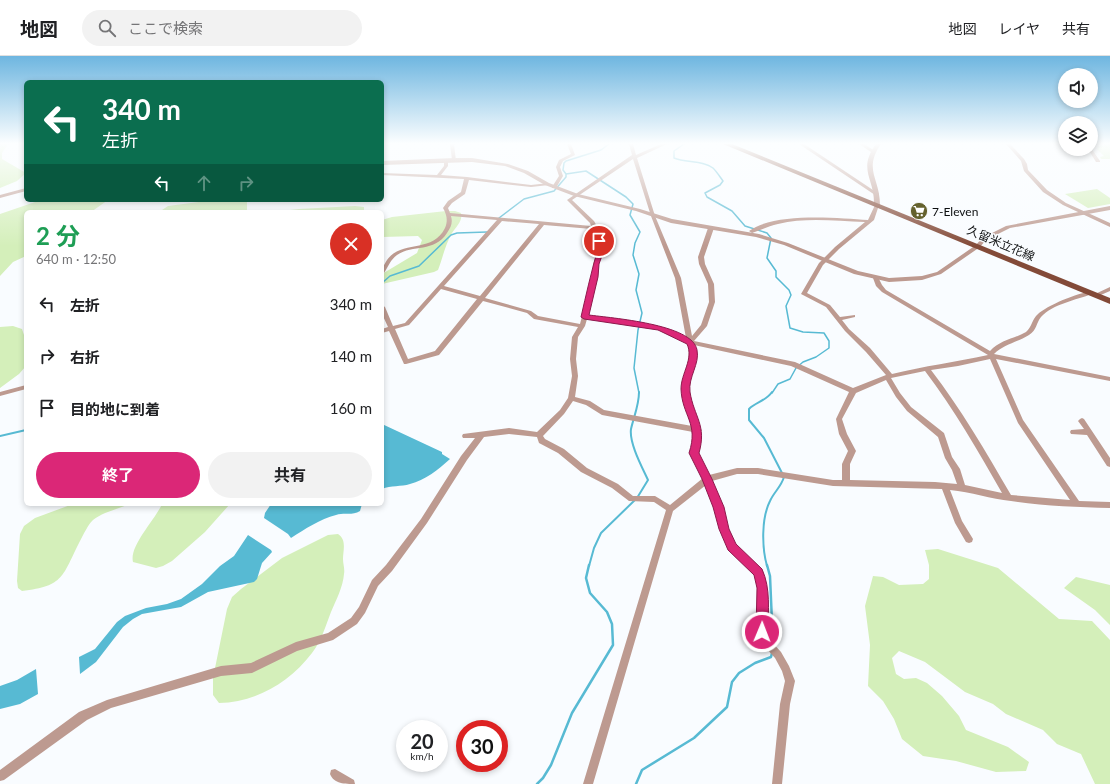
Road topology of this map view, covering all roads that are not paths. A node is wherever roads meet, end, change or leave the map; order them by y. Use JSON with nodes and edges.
{"nodes":[{"id":1,"x":467,"y":178,"type":"joint"},
{"id":2,"x":536,"y":178,"type":"edge"},
{"id":3,"x":560,"y":178,"type":"edge"},
{"id":4,"x":601,"y":178,"type":"edge"},
{"id":5,"x":641,"y":178,"type":"edge"},
{"id":6,"x":810,"y":178,"type":"edge"},
{"id":7,"x":853,"y":178,"type":"edge"},
{"id":8,"x":872,"y":178,"type":"edge"},
{"id":9,"x":1031,"y":178,"type":"edge"},
{"id":10,"x":547,"y":184,"type":"junction"},
{"id":11,"x":556,"y":188,"type":"junction"},
{"id":12,"x":24,"y":190,"type":"edge"},
{"id":13,"x":877,"y":194,"type":"junction"},
{"id":14,"x":576,"y":195,"type":"junction"},
{"id":15,"x":0,"y":197,"type":"edge"},
{"id":16,"x":877,"y":205,"type":"junction"},
{"id":17,"x":1110,"y":208,"type":"edge"},
{"id":18,"x":1080,"y":213,"type":"junction"},
{"id":19,"x":450,"y":214,"type":"junction"},
{"id":20,"x":653,"y":216,"type":"junction"},
{"id":21,"x":501,"y":219,"type":"junction"},
{"id":22,"x":868,"y":221,"type":"junction"},
{"id":23,"x":542,"y":224,"type":"junction"},
{"id":24,"x":1110,"y":225,"type":"edge"},
{"id":25,"x":595,"y":228,"type":"junction"},
{"id":26,"x":711,"y":228,"type":"junction"},
{"id":27,"x":752,"y":231,"type":"dead end"},
{"id":28,"x":978,"y":246,"type":"junction"},
{"id":29,"x":825,"y":260,"type":"junction"},
{"id":30,"x":384,"y":269,"type":"edge"},
{"id":31,"x":876,"y":278,"type":"junction"},
{"id":32,"x":440,"y":287,"type":"junction"},
{"id":33,"x":1110,"y":289,"type":"edge"},
{"id":34,"x":1093,"y":294,"type":"junction"},
{"id":35,"x":482,"y":298,"type":"junction"},
{"id":36,"x":1110,"y":301,"type":"edge"},
{"id":37,"x":384,"y":313,"type":"edge"},
{"id":38,"x":853,"y":316,"type":"dead end"},
{"id":39,"x":584,"y":317,"type":"junction"},
{"id":40,"x":838,"y":319,"type":"junction"},
{"id":41,"x":582,"y":326,"type":"junction"},
{"id":42,"x":391,"y":329,"type":"junction"},
{"id":43,"x":384,"y":331,"type":"edge"},
{"id":44,"x":690,"y":342,"type":"junction"},
{"id":45,"x":992,"y":355,"type":"junction"},
{"id":46,"x":928,"y":368,"type":"junction"},
{"id":47,"x":888,"y":376,"type":"junction"},
{"id":48,"x":1110,"y":379,"type":"edge"},
{"id":49,"x":24,"y":388,"type":"edge"},
{"id":50,"x":853,"y":391,"type":"junction"},
{"id":51,"x":0,"y":394,"type":"edge"},
{"id":52,"x":571,"y":398,"type":"junction"},
{"id":53,"x":1082,"y":421,"type":"dead end"},
{"id":54,"x":698,"y":430,"type":"junction"},
{"id":55,"x":1074,"y":432,"type":"dead end"},
{"id":56,"x":1089,"y":432,"type":"junction"},
{"id":57,"x":482,"y":434,"type":"junction"},
{"id":58,"x":540,"y":435,"type":"junction"},
{"id":59,"x":466,"y":436,"type":"dead end"},
{"id":60,"x":1110,"y":464,"type":"edge"},
{"id":61,"x":707,"y":479,"type":"junction"},
{"id":62,"x":846,"y":483,"type":"junction"},
{"id":63,"x":945,"y":486,"type":"junction"},
{"id":64,"x":962,"y":488,"type":"junction"},
{"id":65,"x":1008,"y":497,"type":"junction"},
{"id":66,"x":1077,"y":504,"type":"junction"},
{"id":67,"x":1110,"y":505,"type":"edge"},
{"id":68,"x":670,"y":510,"type":"junction"},
{"id":69,"x":968,"y":539,"type":"dead end"},
{"id":70,"x":335,"y":774,"type":"dead end"},
{"id":71,"x":0,"y":776,"type":"edge"},
{"id":72,"x":350,"y":784,"type":"edge"},
{"id":73,"x":588,"y":784,"type":"edge"},
{"id":74,"x":777,"y":784,"type":"edge"}],
"edges":[{"from":1,"to":10,"type":"street"},
{"from":1,"to":19,"type":"street"},
{"from":2,"to":10,"type":"street"},
{"from":3,"to":11,"type":"street"},
{"from":4,"to":14,"type":"street"},
{"from":5,"to":20,"type":"street"},
{"from":6,"to":16,"type":"main road","name":"久留米立花線"},
{"from":7,"to":13,"type":"street"},
{"from":8,"to":13,"type":"street"},
{"from":9,"to":18,"type":"street"},
{"from":10,"to":11,"type":"street"},
{"from":11,"to":14,"type":"street"},
{"from":12,"to":15,"type":"street"},
{"from":13,"to":16,"type":"street"},
{"from":14,"to":20,"type":"street"},
{"from":14,"to":25,"type":"street"},
{"from":16,"to":22,"type":"street"},
{"from":16,"to":28,"type":"main road","name":"久留米立花線"},
{"from":17,"to":18,"type":"street"},
{"from":18,"to":24,"type":"street"},
{"from":18,"to":28,"type":"street"},
{"from":19,"to":21,"type":"street"},
{"from":19,"to":30,"type":"street"},
{"from":20,"to":26,"type":"street"},
{"from":20,"to":44,"type":"street"},
{"from":21,"to":23,"type":"street"},
{"from":21,"to":32,"type":"street"},
{"from":22,"to":27,"type":"street"},
{"from":22,"to":29,"type":"street"},
{"from":23,"to":25,"type":"street"},
{"from":23,"to":35,"type":"street"},
{"from":25,"to":39,"type":"street"},
{"from":26,"to":29,"type":"street"},
{"from":26,"to":44,"type":"street"},
{"from":28,"to":31,"type":"street"},
{"from":28,"to":34,"type":"main road","name":"久留米立花線"},
{"from":29,"to":31,"type":"street"},
{"from":29,"to":40,"type":"street"},
{"from":31,"to":45,"type":"street"},
{"from":32,"to":35,"type":"street"},
{"from":32,"to":42,"type":"street"},
{"from":33,"to":34,"type":"street"},
{"from":34,"to":36,"type":"main road","name":"久留米立花線"},
{"from":34,"to":45,"type":"street"},
{"from":35,"to":41,"type":"street"},
{"from":35,"to":42,"type":"street"},
{"from":37,"to":42,"type":"street"},
{"from":38,"to":40,"type":"street"},
{"from":39,"to":41,"type":"street"},
{"from":39,"to":44,"type":"street"},
{"from":40,"to":47,"type":"street"},
{"from":41,"to":52,"type":"street"},
{"from":42,"to":43,"type":"street"},
{"from":44,"to":50,"type":"street"},
{"from":44,"to":54,"type":"street"},
{"from":45,"to":46,"type":"street"},
{"from":45,"to":48,"type":"street"},
{"from":45,"to":66,"type":"street"},
{"from":46,"to":47,"type":"street"},
{"from":46,"to":65,"type":"street"},
{"from":47,"to":50,"type":"street"},
{"from":47,"to":64,"type":"street"},
{"from":49,"to":51,"type":"street"},
{"from":50,"to":62,"type":"street"},
{"from":52,"to":54,"type":"street"},
{"from":52,"to":58,"type":"street"},
{"from":53,"to":56,"type":"street"},
{"from":54,"to":61,"type":"street"},
{"from":55,"to":56,"type":"street"},
{"from":56,"to":60,"type":"street"},
{"from":57,"to":58,"type":"street"},
{"from":57,"to":59,"type":"street"},
{"from":57,"to":71,"type":"street"},
{"from":58,"to":68,"type":"street"},
{"from":61,"to":62,"type":"street"},
{"from":61,"to":68,"type":"street"},
{"from":61,"to":74,"type":"street"},
{"from":62,"to":63,"type":"street"},
{"from":63,"to":64,"type":"street"},
{"from":63,"to":69,"type":"street"},
{"from":64,"to":65,"type":"street"},
{"from":65,"to":66,"type":"street"},
{"from":66,"to":67,"type":"street"},
{"from":68,"to":73,"type":"street"},
{"from":70,"to":72,"type":"street"}]}
